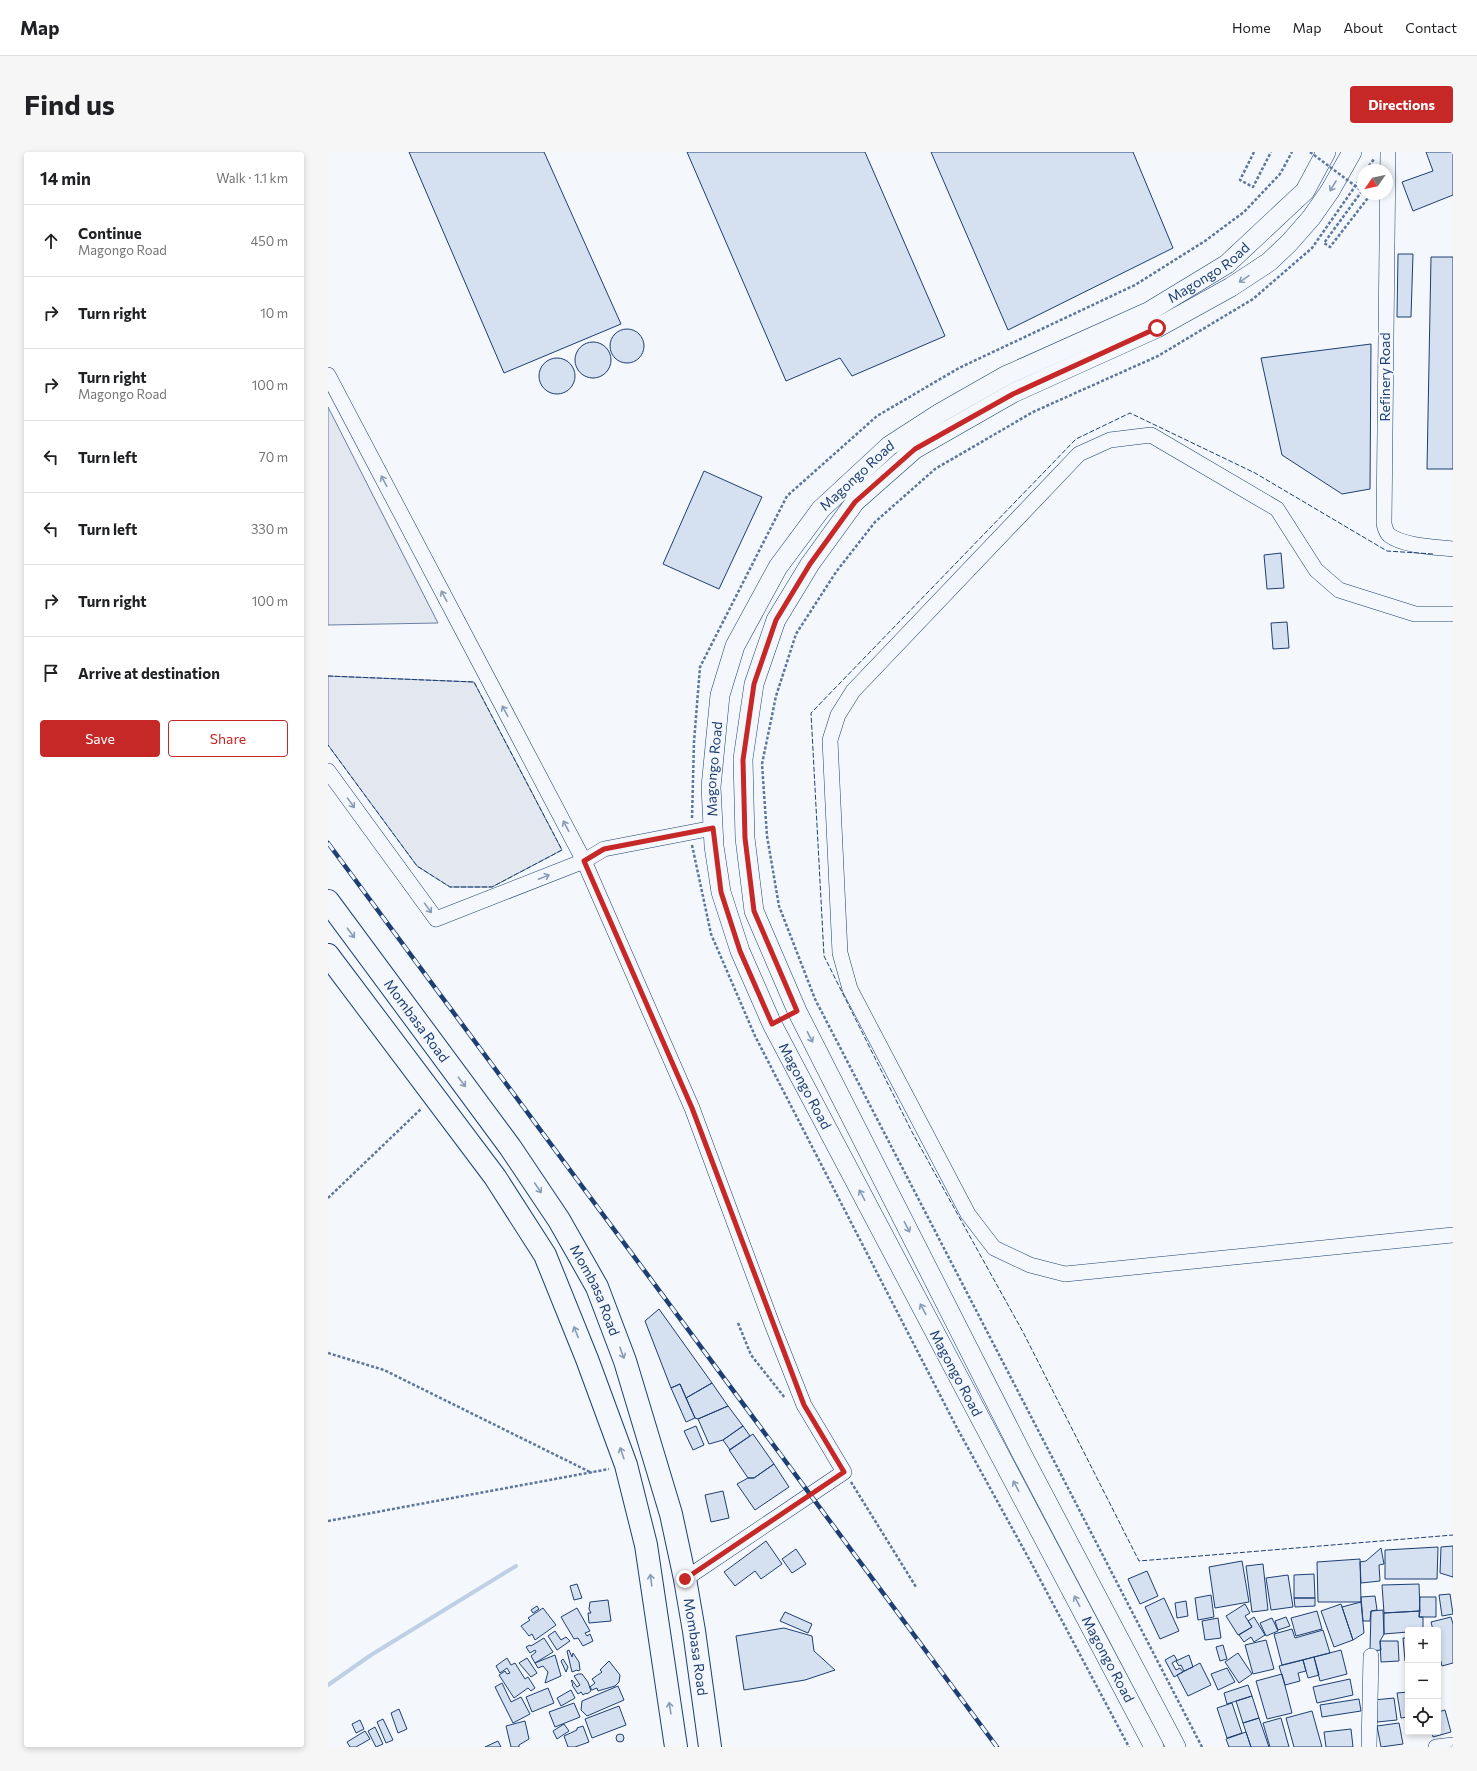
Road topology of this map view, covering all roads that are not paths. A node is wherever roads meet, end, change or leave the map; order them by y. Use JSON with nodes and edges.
{"nodes":[{"id":1,"x":1326,"y":152,"type":"edge"},
{"id":2,"x":1352,"y":152,"type":"edge"},
{"id":3,"x":1381,"y":155,"type":"edge"},
{"id":4,"x":328,"y":375,"type":"edge"},
{"id":5,"x":1453,"y":549,"type":"edge"},
{"id":6,"x":1453,"y":614,"type":"edge"},
{"id":7,"x":328,"y":771,"type":"edge"},
{"id":8,"x":713,"y":828,"type":"junction"},
{"id":9,"x":584,"y":861,"type":"junction"},
{"id":10,"x":328,"y":901,"type":"edge"},
{"id":11,"x":328,"y":955,"type":"edge"},
{"id":12,"x":797,"y":1011,"type":"junction"},
{"id":13,"x":772,"y":1024,"type":"junction"},
{"id":14,"x":1453,"y":1235,"type":"edge"},
{"id":15,"x":685,"y":1579,"type":"junction"},
{"id":16,"x":1371,"y":1656,"type":"dead end"},
{"id":17,"x":1453,"y":1745,"type":"edge"},
{"id":18,"x":676,"y":1747,"type":"edge"},
{"id":19,"x":710,"y":1747,"type":"edge"},
{"id":20,"x":1154,"y":1747,"type":"edge"},
{"id":21,"x":1176,"y":1747,"type":"edge"},
{"id":22,"x":1369,"y":1747,"type":"edge"},
{"id":23,"x":1436,"y":1747,"type":"edge"}],
"edges":[{"from":1,"to":8,"type":"main road","name":"Magongo Road"},
{"from":2,"to":12,"type":"main road","name":"Magongo Road","one_way":true},
{"from":3,"to":5,"type":"street","name":"Refinery Road"},
{"from":9,"to":4,"type":"street","one_way":true},
{"from":6,"to":14,"type":"street"},
{"from":7,"to":9,"type":"street","one_way":true},
{"from":8,"to":9,"type":"street"},
{"from":8,"to":13,"type":"main road","name":"Magongo Road"},
{"from":9,"to":15,"type":"street"},
{"from":10,"to":15,"type":"highway","name":"Mombasa Road","one_way":true},
{"from":18,"to":11,"type":"highway","one_way":true},
{"from":12,"to":13,"type":"main road"},
{"from":12,"to":21,"type":"main road","name":"Magongo Road","one_way":true},
{"from":20,"to":13,"type":"main road","name":"Magongo Road","one_way":true},
{"from":15,"to":19,"type":"highway","name":"Mombasa Road"},
{"from":16,"to":22,"type":"street"},
{"from":17,"to":23,"type":"street"}]}
